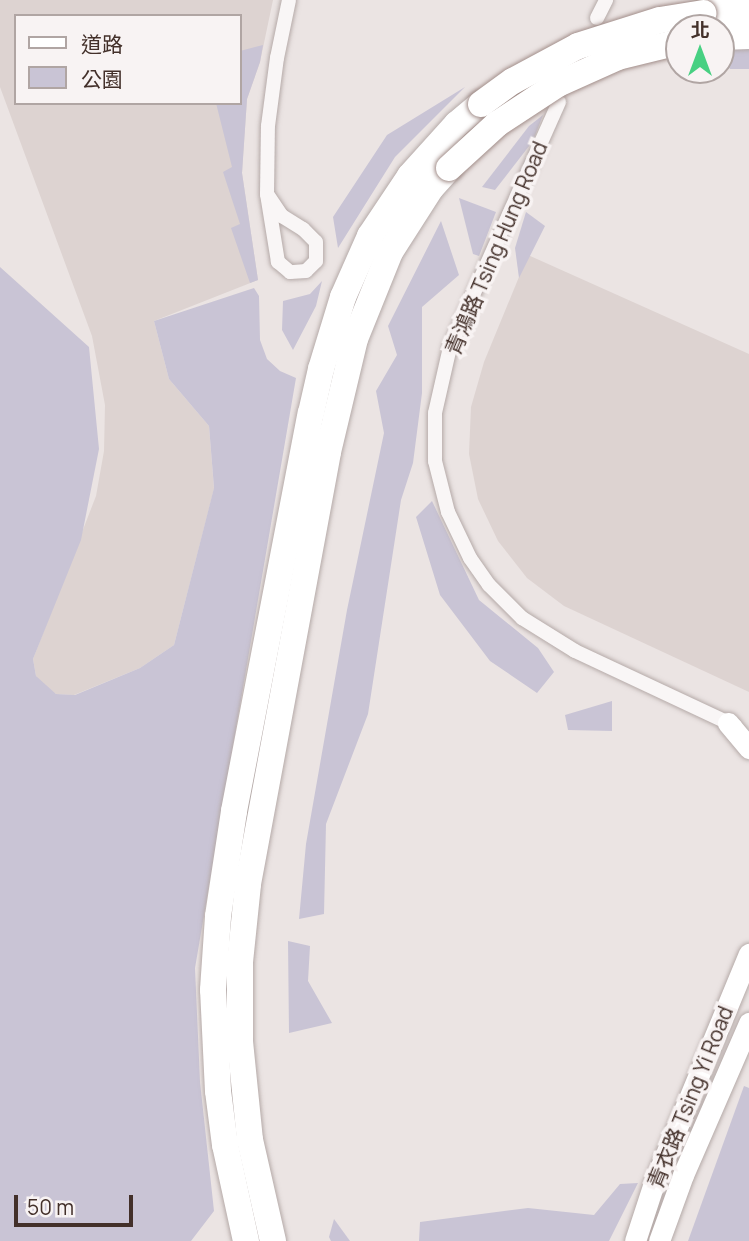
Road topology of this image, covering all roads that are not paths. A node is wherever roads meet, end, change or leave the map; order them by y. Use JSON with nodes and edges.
{"nodes":[{"id":1,"x":289,"y":0,"type":"edge"},
{"id":2,"x":606,"y":0,"type":"edge"},
{"id":3,"x":749,"y":11,"type":"edge"},
{"id":4,"x":597,"y":18,"type":"dead end"},
{"id":5,"x":665,"y":45,"type":"edge"},
{"id":6,"x":559,"y":102,"type":"dead end"},
{"id":7,"x":267,"y":194,"type":"junction"},
{"id":8,"x":738,"y":724,"type":"edge"},
{"id":9,"x":749,"y":732,"type":"edge"},
{"id":10,"x":749,"y":748,"type":"edge"},
{"id":11,"x":749,"y":954,"type":"edge"},
{"id":12,"x":749,"y":1023,"type":"edge"},
{"id":13,"x":247,"y":1241,"type":"edge"},
{"id":14,"x":273,"y":1241,"type":"edge"},
{"id":15,"x":635,"y":1241,"type":"edge"},
{"id":16,"x":659,"y":1241,"type":"edge"}],
"edges":[{"from":1,"to":7,"type":"street"},
{"from":2,"to":4,"type":"street"},
{"from":3,"to":13,"type":"highway","bridge":true},
{"from":5,"to":14,"type":"highway","bridge":true},
{"from":6,"to":8,"type":"street","name":"青鴻路 Tsing Hung Road"},
{"from":7,"to":7,"type":"street"},
{"from":8,"to":9,"type":"street","name":"青鴻路 Tsing Hung Road"},
{"from":8,"to":10,"type":"main road"},
{"from":11,"to":15,"type":"main road","name":"青衣路 Tsing Yi Road"},
{"from":12,"to":16,"type":"main road","name":"青衣路 Tsing Yi Road"}]}
